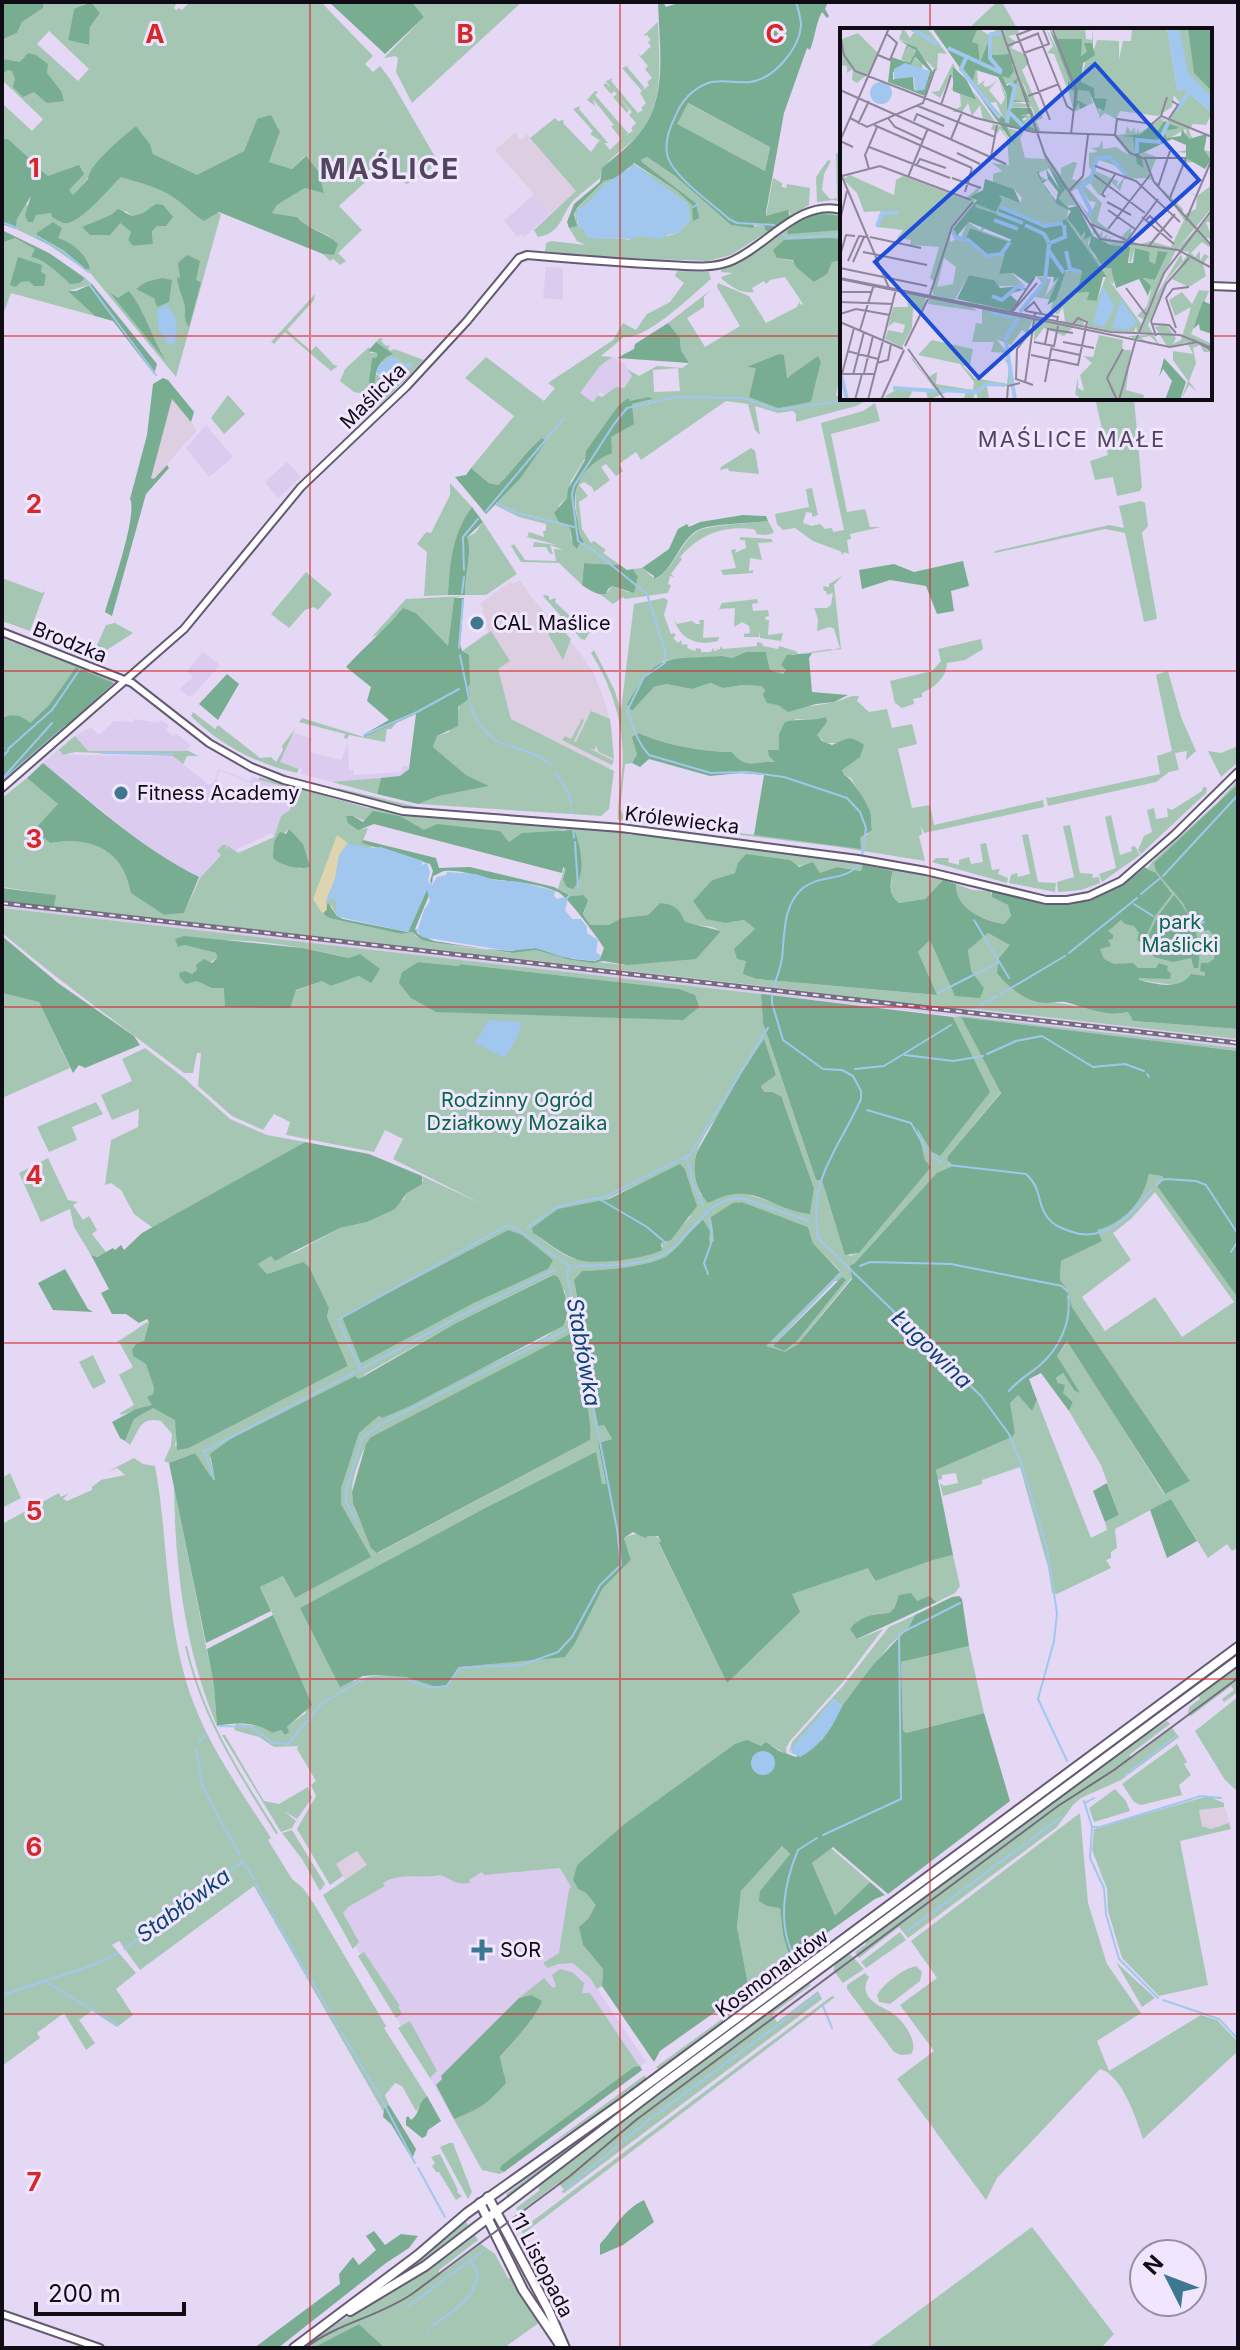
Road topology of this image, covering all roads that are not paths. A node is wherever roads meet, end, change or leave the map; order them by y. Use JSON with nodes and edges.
{"nodes":[{"id":1,"x":840,"y":210,"type":"edge"},
{"id":2,"x":1212,"y":286,"type":"edge"},
{"id":3,"x":1238,"y":287,"type":"edge"},
{"id":4,"x":2,"y":632,"type":"edge"},
{"id":5,"x":126,"y":681,"type":"junction"},
{"id":6,"x":1238,"y":775,"type":"edge"},
{"id":7,"x":2,"y":788,"type":"edge"},
{"id":8,"x":1238,"y":1647,"type":"edge"},
{"id":9,"x":1238,"y":1660,"type":"edge"},
{"id":10,"x":484,"y":2200,"type":"junction"},
{"id":11,"x":497,"y":2213,"type":"junction"},
{"id":12,"x":487,"y":2219,"type":"junction"},
{"id":13,"x":2,"y":2314,"type":"edge"},
{"id":14,"x":325,"y":2325,"type":"junction"},
{"id":15,"x":100,"y":2348,"type":"edge"},
{"id":16,"x":294,"y":2348,"type":"edge"},
{"id":17,"x":563,"y":2348,"type":"edge"}],
"edges":[{"from":1,"to":5,"type":"street","name":"Maślicka"},
{"from":2,"to":3,"type":"street"},
{"from":4,"to":5,"type":"street","name":"Brodzka"},
{"from":5,"to":6,"type":"street","name":"Królewiecka"},
{"from":5,"to":7,"type":"street","name":"Maślicka"},
{"from":8,"to":10,"type":"main road","name":"Kosmonautów"},
{"from":9,"to":11,"type":"main road","name":"Kosmonautów"},
{"from":10,"to":11,"type":"main road","name":"11 Listopada"},
{"from":10,"to":12,"type":"main road","name":"11 Listopada"},
{"from":10,"to":14,"type":"main road","name":"Kosmonautów"},
{"from":11,"to":12,"type":"main road","name":"Kosmonautów"},
{"from":11,"to":17,"type":"main road","name":"11 Listopada"},
{"from":12,"to":14,"type":"main road","name":"Kosmonautów"},
{"from":12,"to":17,"type":"main road","name":"11 Listopada"},
{"from":13,"to":15,"type":"street"},
{"from":14,"to":16,"type":"main road","name":"Kosmonautów"}]}
